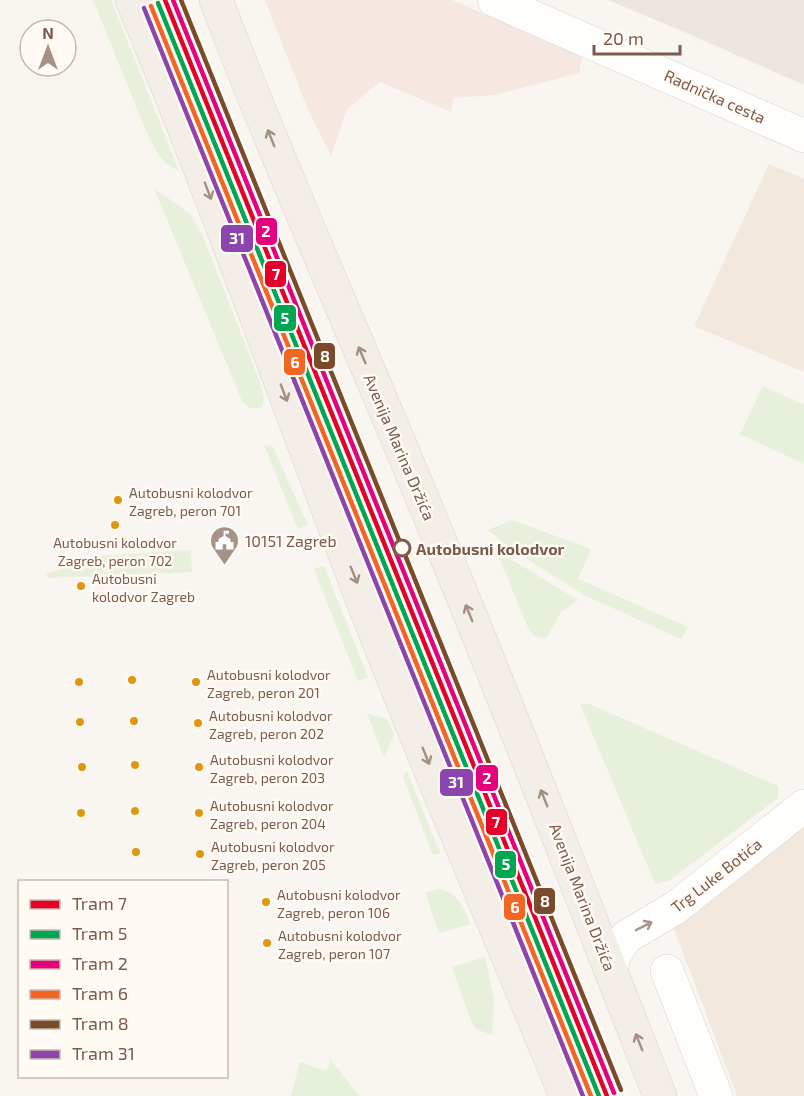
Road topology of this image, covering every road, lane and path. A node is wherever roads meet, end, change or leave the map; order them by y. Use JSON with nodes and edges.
{"nodes":[{"id":1,"x":132,"y":0,"type":"edge"},
{"id":2,"x":216,"y":0,"type":"edge"},
{"id":3,"x":227,"y":0,"type":"edge"},
{"id":4,"x":494,"y":0,"type":"edge"},
{"id":5,"x":231,"y":38,"type":"junction"},
{"id":6,"x":804,"y":136,"type":"edge"},
{"id":7,"x":804,"y":806,"type":"edge"},
{"id":8,"x":611,"y":970,"type":"junction"},
{"id":9,"x":667,"y":971,"type":"dead end"},
{"id":10,"x":566,"y":1096,"type":"edge"},
{"id":11,"x":660,"y":1096,"type":"edge"},
{"id":12,"x":716,"y":1096,"type":"edge"}],
"edges":[{"from":1,"to":10,"type":"main road","one_way":true},
{"from":2,"to":5,"type":"main road","name":"Avenija Marina Držića"},
{"from":3,"to":5,"type":"main road"},
{"from":4,"to":6,"type":"street","name":"Radnička cesta"},
{"from":8,"to":5,"type":"main road","name":"Avenija Marina Držića","one_way":true},
{"from":8,"to":7,"type":"street","name":"Trg Luke Botića","one_way":true},
{"from":11,"to":8,"type":"main road","name":"Avenija Marina Držića","one_way":true},
{"from":9,"to":12,"type":"street"}]}
